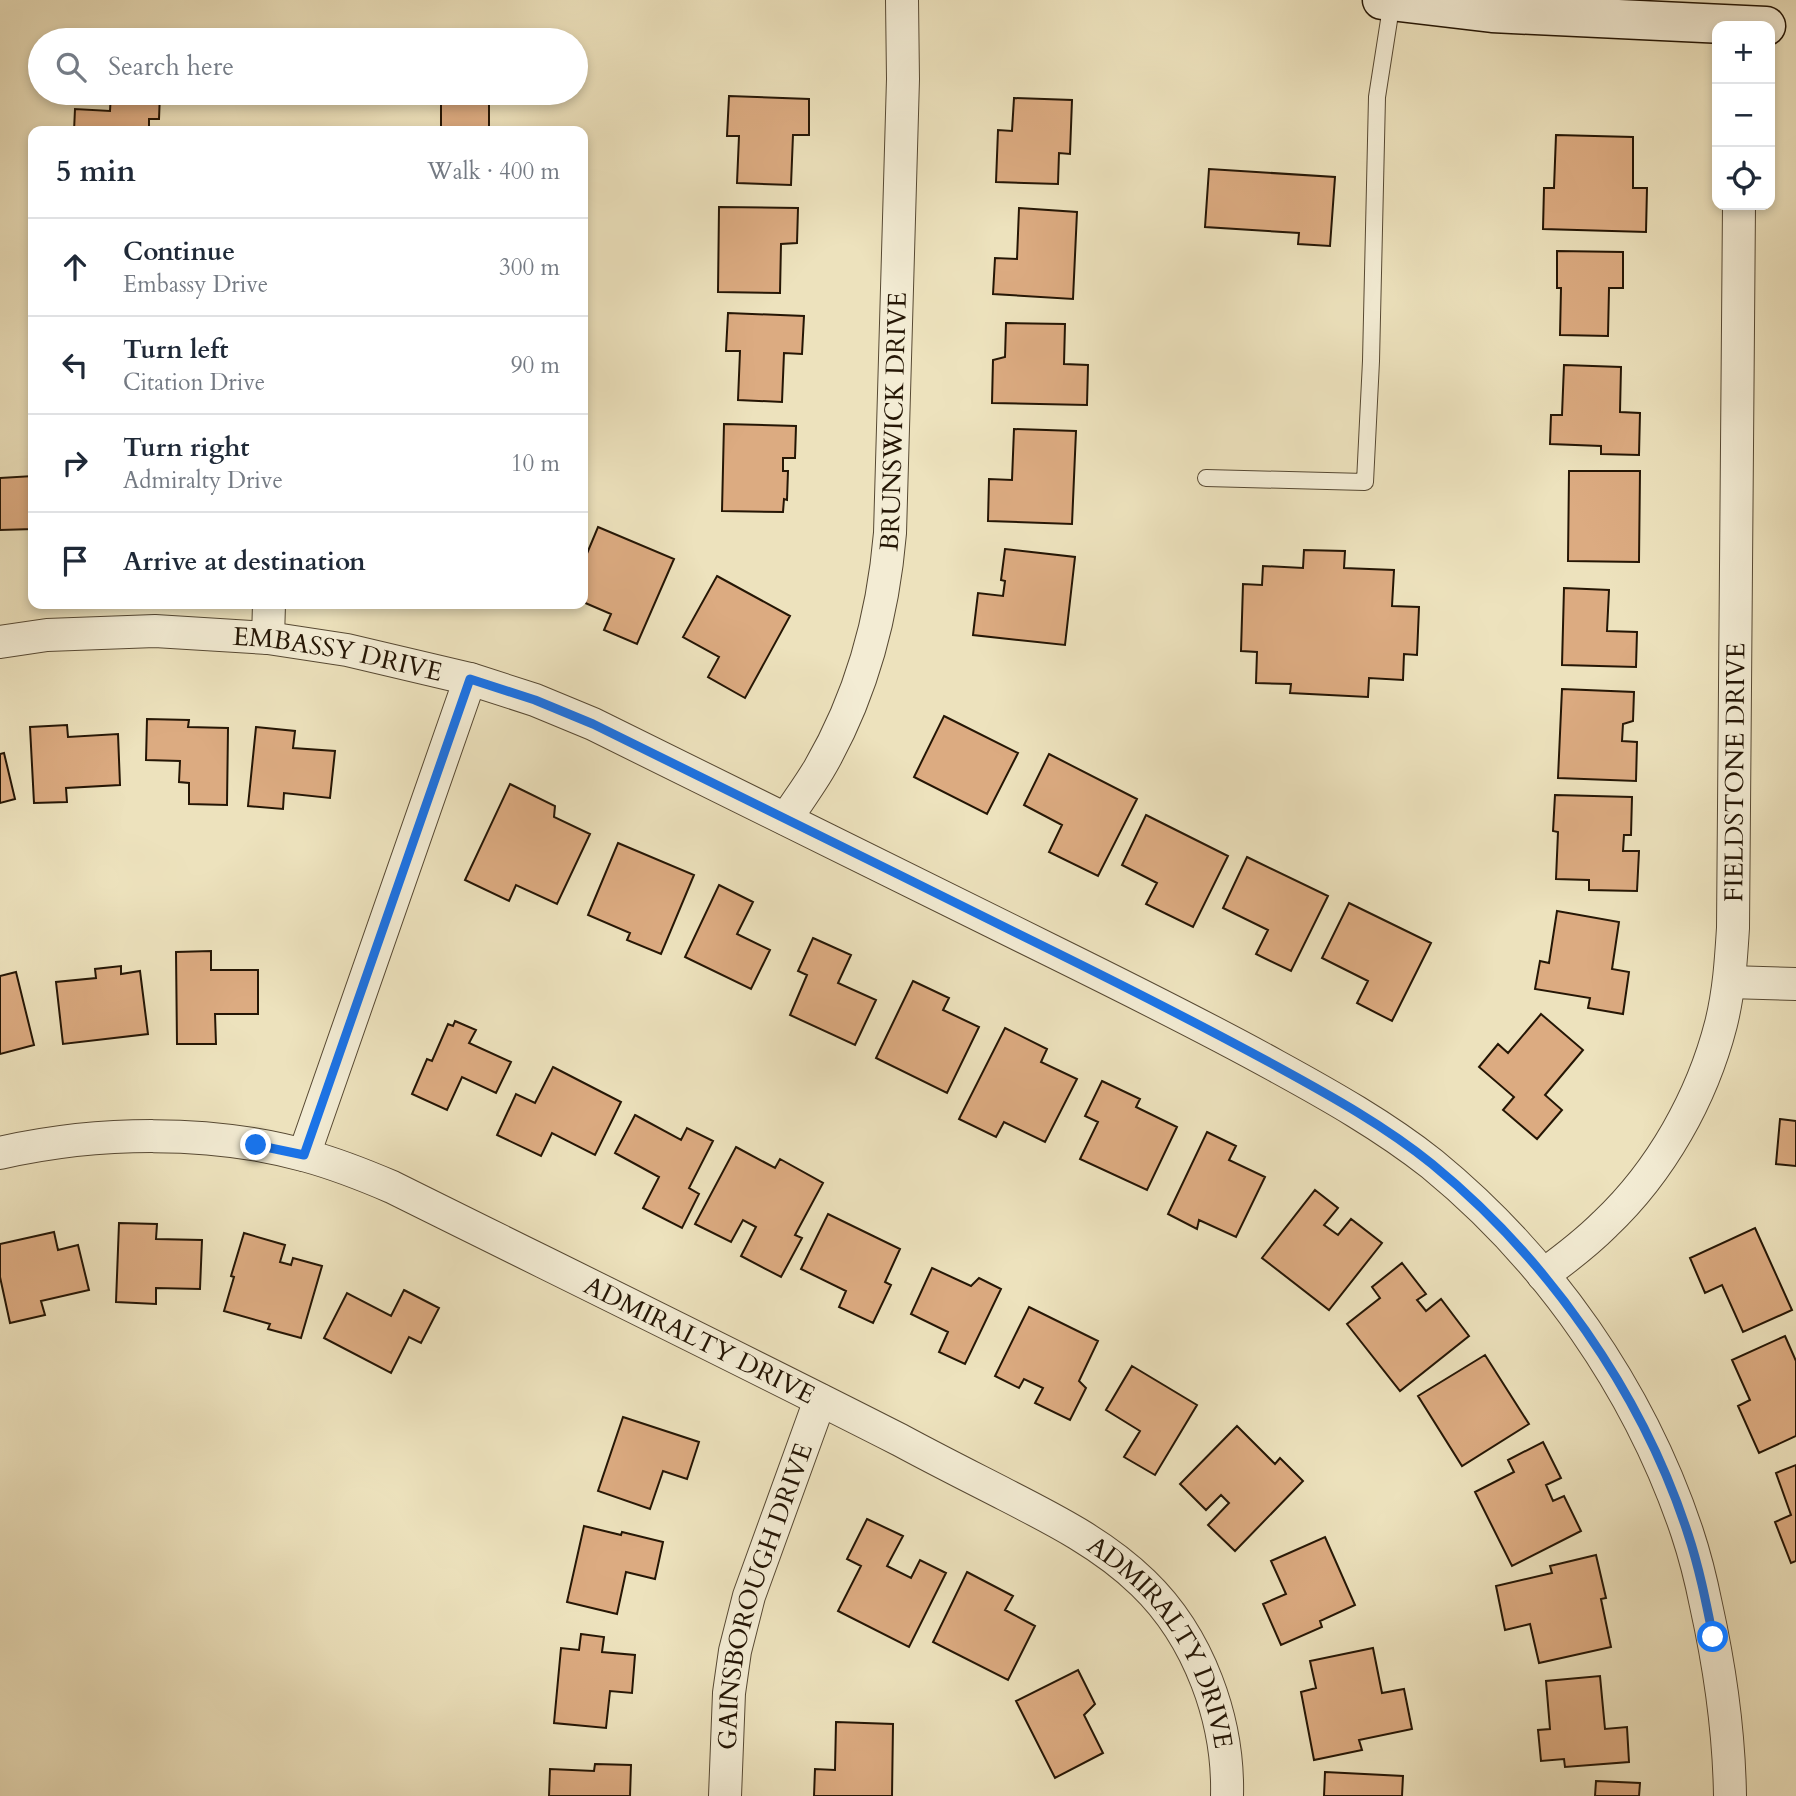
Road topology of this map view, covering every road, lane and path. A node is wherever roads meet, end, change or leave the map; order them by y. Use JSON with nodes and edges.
{"nodes":[{"id":1,"x":902,"y":0,"type":"edge"},
{"id":2,"x":1387,"y":1,"type":"edge"},
{"id":3,"x":1712,"y":25,"type":"edge"},
{"id":4,"x":1775,"y":26,"type":"edge"},
{"id":5,"x":1796,"y":27,"type":"edge"},
{"id":6,"x":1738,"y":210,"type":"edge"},
{"id":7,"x":1206,"y":478,"type":"dead end"},
{"id":8,"x":269,"y":609,"type":"edge"},
{"id":9,"x":268,"y":638,"type":"junction"},
{"id":10,"x":0,"y":642,"type":"edge"},
{"id":11,"x":470,"y":679,"type":"junction"},
{"id":12,"x":786,"y":819,"type":"junction"},
{"id":13,"x":1729,"y":982,"type":"junction"},
{"id":14,"x":1796,"y":984,"type":"edge"},
{"id":15,"x":0,"y":1153,"type":"edge"},
{"id":16,"x":304,"y":1155,"type":"junction"},
{"id":17,"x":1543,"y":1275,"type":"junction"},
{"id":18,"x":820,"y":1400,"type":"junction"},
{"id":19,"x":725,"y":1796,"type":"edge"},
{"id":20,"x":1227,"y":1796,"type":"edge"},
{"id":21,"x":1730,"y":1796,"type":"edge"}],
"edges":[{"from":1,"to":12,"type":"street","name":"BRUNSWICK DRIVE"},
{"from":2,"to":3,"type":"main road"},
{"from":2,"to":7,"type":"lane"},
{"from":4,"to":5,"type":"main road"},
{"from":6,"to":13,"type":"street","name":"FIELDSTONE DRIVE"},
{"from":8,"to":9,"type":"street"},
{"from":9,"to":10,"type":"street","name":"EMBASSY DRIVE"},
{"from":9,"to":11,"type":"street","name":"EMBASSY DRIVE"},
{"from":11,"to":12,"type":"street","name":"EMBASSY DRIVE"},
{"from":11,"to":16,"type":"street"},
{"from":12,"to":17,"type":"street","name":"EMBASSY DRIVE"},
{"from":13,"to":14,"type":"street"},
{"from":13,"to":17,"type":"street","name":"FIELDSTONE DRIVE"},
{"from":15,"to":16,"type":"street","name":"ADMIRALTY DRIVE"},
{"from":16,"to":18,"type":"street","name":"ADMIRALTY DRIVE"},
{"from":17,"to":21,"type":"street","name":"EMBASSY DRIVE"},
{"from":18,"to":19,"type":"street","name":"GAINSBOROUGH DRIVE"},
{"from":18,"to":20,"type":"street","name":"ADMIRALTY DRIVE"}]}
